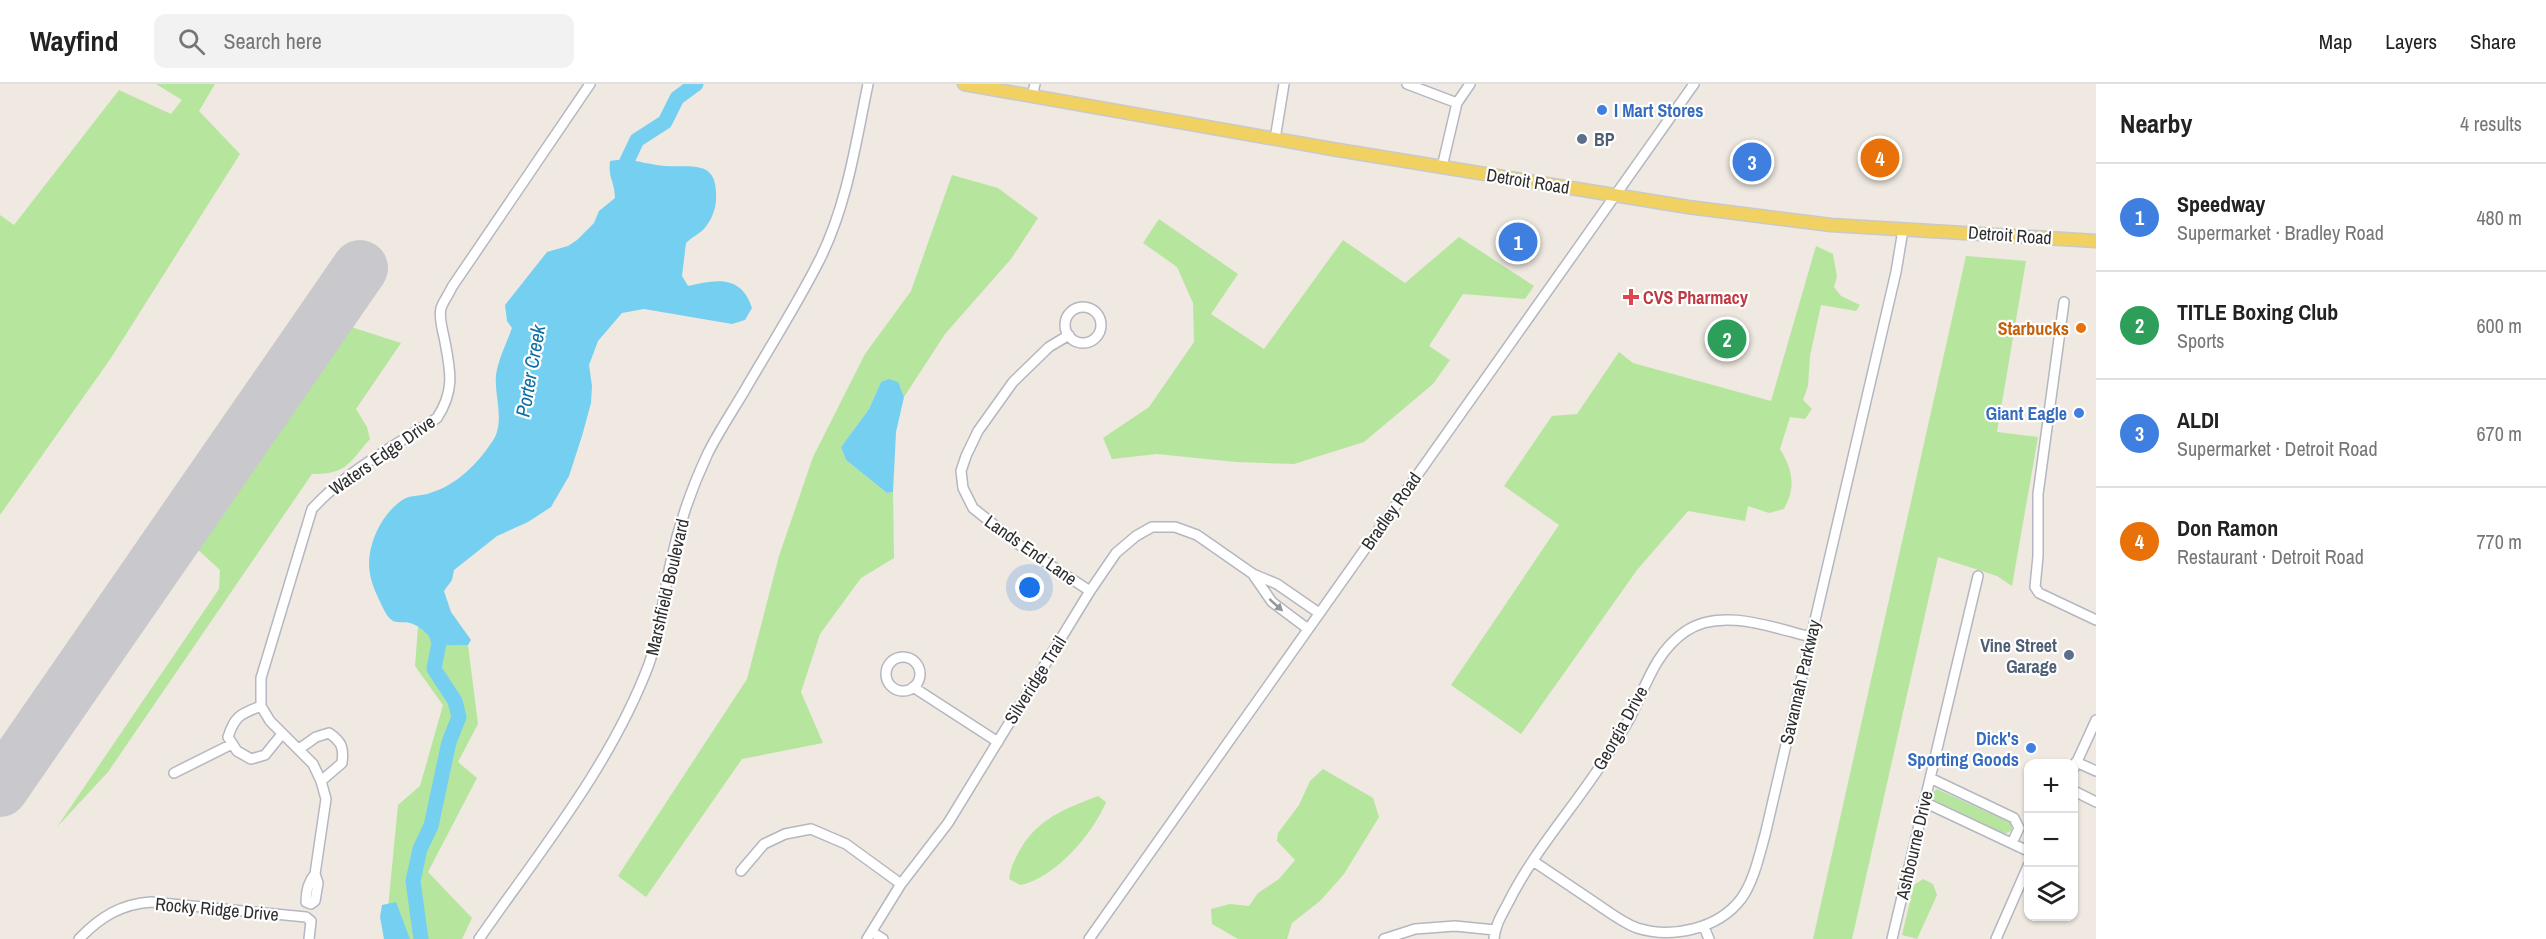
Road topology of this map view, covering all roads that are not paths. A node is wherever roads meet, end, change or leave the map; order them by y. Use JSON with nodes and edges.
{"nodes":[{"id":1,"x":590,"y":84,"type":"edge"},
{"id":2,"x":868,"y":84,"type":"edge"},
{"id":3,"x":964,"y":84,"type":"edge"},
{"id":4,"x":1284,"y":84,"type":"edge"},
{"id":5,"x":1407,"y":84,"type":"edge"},
{"id":6,"x":1470,"y":84,"type":"edge"},
{"id":7,"x":1694,"y":84,"type":"edge"},
{"id":8,"x":1033,"y":90,"type":"edge"},
{"id":9,"x":1457,"y":103,"type":"junction"},
{"id":10,"x":1275,"y":139,"type":"junction"},
{"id":11,"x":1442,"y":167,"type":"junction"},
{"id":12,"x":1616,"y":195,"type":"junction"},
{"id":13,"x":1904,"y":230,"type":"junction"},
{"id":14,"x":2096,"y":241,"type":"edge"},
{"id":15,"x":2064,"y":302,"type":"dead end"},
{"id":16,"x":1069,"y":335,"type":"dead end"},
{"id":17,"x":1253,"y":574,"type":"junction"},
{"id":18,"x":1978,"y":576,"type":"dead end"},
{"id":19,"x":1090,"y":591,"type":"junction"},
{"id":20,"x":1319,"y":613,"type":"junction"},
{"id":21,"x":2096,"y":620,"type":"edge"},
{"id":22,"x":1308,"y":628,"type":"junction"},
{"id":23,"x":1811,"y":637,"type":"junction"},
{"id":24,"x":913,"y":687,"type":"dead end"},
{"id":25,"x":261,"y":706,"type":"junction"},
{"id":26,"x":2096,"y":720,"type":"edge"},
{"id":27,"x":282,"y":734,"type":"junction"},
{"id":28,"x":998,"y":742,"type":"junction"},
{"id":29,"x":232,"y":744,"type":"junction"},
{"id":30,"x":299,"y":749,"type":"junction"},
{"id":31,"x":2078,"y":759,"type":"edge"},
{"id":32,"x":2078,"y":766,"type":"edge"},
{"id":33,"x":2096,"y":771,"type":"edge"},
{"id":34,"x":174,"y":773,"type":"dead end"},
{"id":35,"x":1929,"y":778,"type":"junction"},
{"id":36,"x":321,"y":781,"type":"junction"},
{"id":37,"x":2078,"y":793,"type":"edge"},
{"id":38,"x":1924,"y":802,"type":"junction"},
{"id":39,"x":2096,"y":802,"type":"edge"},
{"id":40,"x":2012,"y":843,"type":"junction"},
{"id":41,"x":2024,"y":848,"type":"edge"},
{"id":42,"x":1533,"y":861,"type":"junction"},
{"id":43,"x":2028,"y":867,"type":"edge"},
{"id":44,"x":741,"y":871,"type":"dead end"},
{"id":45,"x":315,"y":874,"type":"dead end"},
{"id":46,"x":901,"y":884,"type":"junction"},
{"id":47,"x":1704,"y":927,"type":"junction"},
{"id":48,"x":1495,"y":934,"type":"edge"},
{"id":49,"x":870,"y":935,"type":"edge"},
{"id":50,"x":79,"y":939,"type":"edge"},
{"id":51,"x":309,"y":939,"type":"edge"},
{"id":52,"x":479,"y":939,"type":"edge"},
{"id":53,"x":884,"y":939,"type":"edge"},
{"id":54,"x":1089,"y":939,"type":"edge"},
{"id":55,"x":1384,"y":939,"type":"edge"},
{"id":56,"x":1709,"y":939,"type":"edge"},
{"id":57,"x":1892,"y":939,"type":"edge"},
{"id":58,"x":1996,"y":939,"type":"edge"}],
"edges":[{"from":1,"to":25,"type":"street","name":"Waters Edge Drive"},
{"from":2,"to":52,"type":"street","name":"Marshfield Boulevard"},
{"from":3,"to":8,"type":"main road","name":"Detroit Road"},
{"from":4,"to":10,"type":"street"},
{"from":5,"to":9,"type":"street"},
{"from":6,"to":9,"type":"street"},
{"from":7,"to":12,"type":"street","name":"Bradley Road"},
{"from":8,"to":10,"type":"main road","name":"Detroit Road"},
{"from":9,"to":11,"type":"street"},
{"from":10,"to":11,"type":"main road","name":"Detroit Road"},
{"from":11,"to":12,"type":"main road","name":"Detroit Road"},
{"from":12,"to":13,"type":"main road","name":"Detroit Road"},
{"from":12,"to":20,"type":"street","name":"Bradley Road"},
{"from":13,"to":14,"type":"main road","name":"Detroit Road"},
{"from":13,"to":23,"type":"street","name":"Savannah Parkway"},
{"from":15,"to":21,"type":"street"},
{"from":16,"to":19,"type":"street","name":"Lands End Lane"},
{"from":17,"to":19,"type":"street","name":"Silveridge Trail"},
{"from":17,"to":20,"type":"street","name":"Silveridge Trail"},
{"from":17,"to":22,"type":"street","name":"Silveridge Trail","one_way":true},
{"from":18,"to":35,"type":"street","name":"Ashbourne Drive"},
{"from":19,"to":28,"type":"street","name":"Silveridge Trail"},
{"from":20,"to":22,"type":"street","name":"Bradley Road"},
{"from":22,"to":54,"type":"street","name":"Bradley Road"},
{"from":23,"to":42,"type":"street","name":"Georgia Drive"},
{"from":23,"to":47,"type":"street","name":"Savannah Parkway"},
{"from":24,"to":28,"type":"street"},
{"from":25,"to":27,"type":"street"},
{"from":25,"to":29,"type":"street"},
{"from":26,"to":31,"type":"street"},
{"from":27,"to":29,"type":"street"},
{"from":27,"to":30,"type":"street"},
{"from":28,"to":46,"type":"street","name":"Silveridge Trail"},
{"from":29,"to":34,"type":"street"},
{"from":30,"to":36,"type":"street"},
{"from":30,"to":36,"type":"street"},
{"from":32,"to":33,"type":"street"},
{"from":35,"to":38,"type":"street","name":"Ashbourne Drive"},
{"from":35,"to":40,"type":"street"},
{"from":36,"to":45,"type":"street"},
{"from":37,"to":39,"type":"street"},
{"from":38,"to":40,"type":"street"},
{"from":38,"to":57,"type":"street","name":"Ashbourne Drive"},
{"from":40,"to":41,"type":"street"},
{"from":42,"to":47,"type":"street","name":"Savannah Parkway"},
{"from":42,"to":48,"type":"street","name":"Georgia Drive"},
{"from":43,"to":58,"type":"street"},
{"from":44,"to":46,"type":"street"},
{"from":46,"to":49,"type":"street","name":"Silveridge Trail"},
{"from":47,"to":56,"type":"street"},
{"from":48,"to":55,"type":"street"},
{"from":49,"to":53,"type":"street"},
{"from":50,"to":51,"type":"street","name":"Rocky Ridge Drive"}]}
